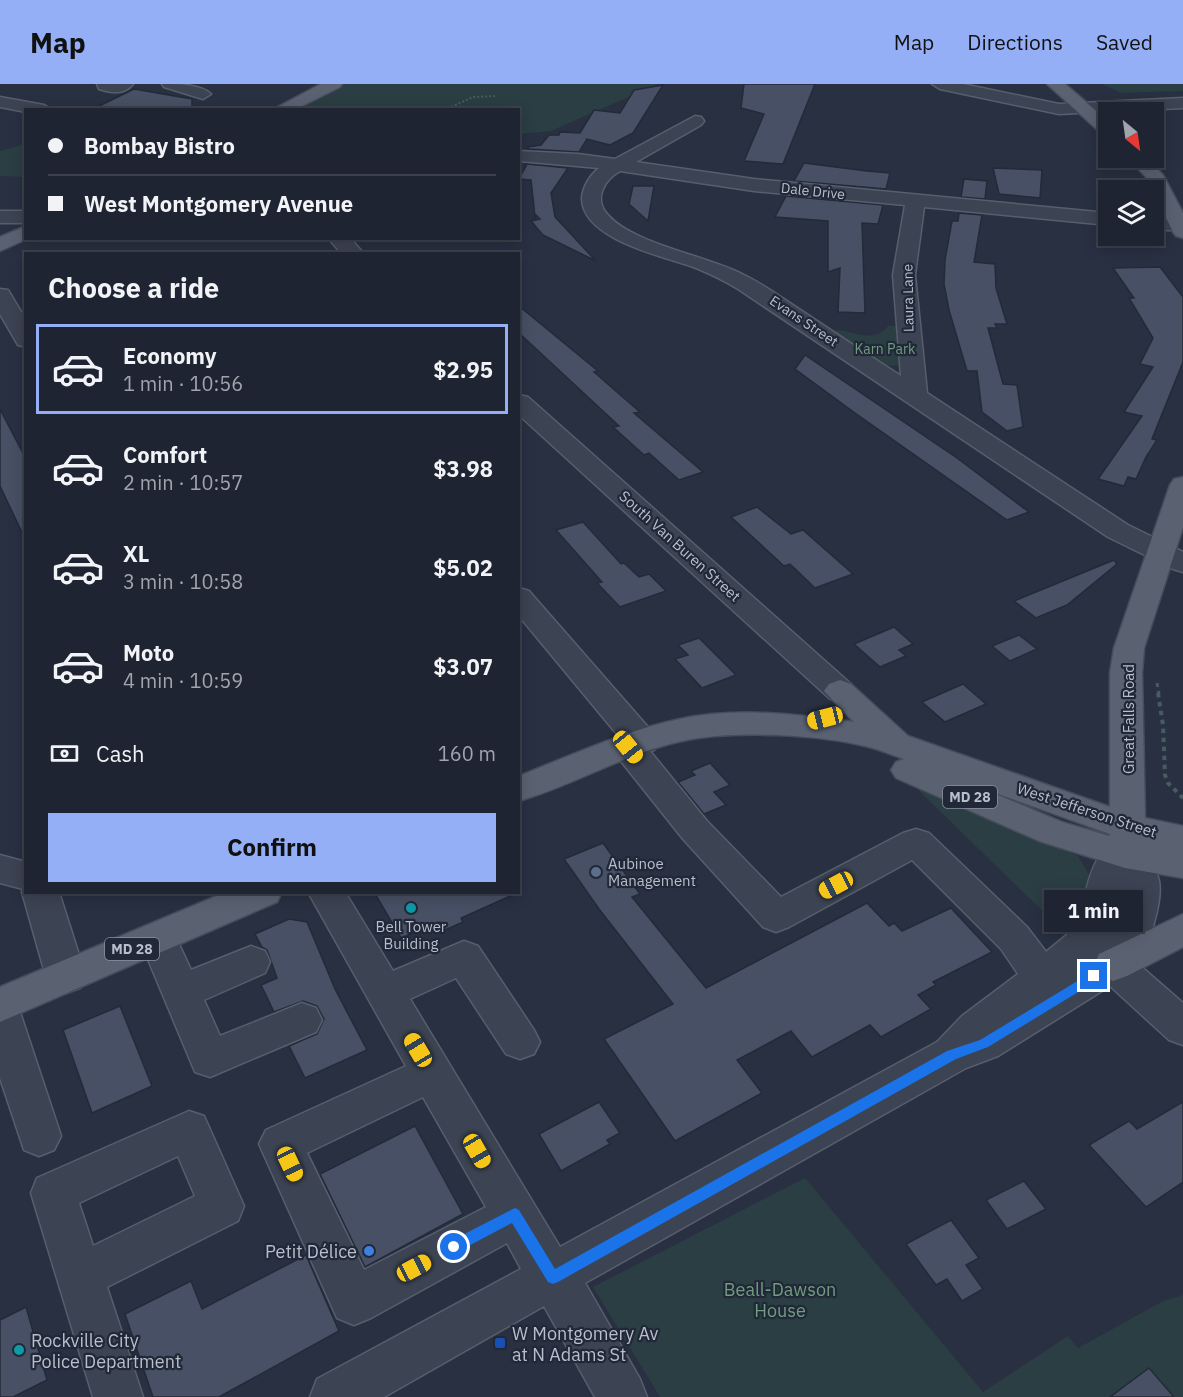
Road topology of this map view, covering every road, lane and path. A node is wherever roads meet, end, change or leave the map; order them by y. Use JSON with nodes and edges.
{"nodes":[{"id":1,"x":105,"y":84,"type":"edge"},
{"id":2,"x":125,"y":84,"type":"edge"},
{"id":3,"x":170,"y":84,"type":"edge"},
{"id":4,"x":334,"y":84,"type":"edge"},
{"id":5,"x":940,"y":84,"type":"edge"},
{"id":6,"x":1054,"y":84,"type":"edge"},
{"id":7,"x":1070,"y":84,"type":"edge"},
{"id":8,"x":203,"y":94,"type":"dead end"},
{"id":9,"x":497,"y":96,"type":"dead end"},
{"id":10,"x":1183,"y":98,"type":"edge"},
{"id":11,"x":0,"y":102,"type":"edge"},
{"id":12,"x":1183,"y":103,"type":"edge"},
{"id":13,"x":1082,"y":104,"type":"junction"},
{"id":14,"x":33,"y":108,"type":"edge"},
{"id":15,"x":284,"y":108,"type":"edge"},
{"id":16,"x":448,"y":108,"type":"edge"},
{"id":17,"x":1098,"y":120,"type":"edge"},
{"id":18,"x":695,"y":122,"type":"dead end"},
{"id":19,"x":520,"y":156,"type":"edge"},
{"id":20,"x":616,"y":165,"type":"junction"},
{"id":21,"x":1147,"y":168,"type":"edge"},
{"id":22,"x":915,"y":201,"type":"junction"},
{"id":23,"x":0,"y":217,"type":"edge"},
{"id":24,"x":24,"y":217,"type":"edge"},
{"id":25,"x":1098,"y":218,"type":"edge"},
{"id":26,"x":1164,"y":225,"type":"edge"},
{"id":27,"x":1181,"y":229,"type":"edge"},
{"id":28,"x":24,"y":233,"type":"edge"},
{"id":29,"x":340,"y":240,"type":"edge"},
{"id":30,"x":0,"y":245,"type":"edge"},
{"id":31,"x":352,"y":252,"type":"edge"},
{"id":32,"x":0,"y":295,"type":"edge"},
{"id":33,"x":24,"y":337,"type":"edge"},
{"id":34,"x":915,"y":395,"type":"junction"},
{"id":35,"x":520,"y":403,"type":"edge"},
{"id":36,"x":1183,"y":486,"type":"edge"},
{"id":37,"x":1172,"y":557,"type":"edge"},
{"id":38,"x":523,"y":608,"type":"edge"},
{"id":39,"x":1156,"y":679,"type":"dead end"},
{"id":40,"x":840,"y":691,"type":"junction"},
{"id":41,"x":806,"y":727,"type":"junction"},
{"id":42,"x":635,"y":744,"type":"junction"},
{"id":43,"x":899,"y":745,"type":"junction"},
{"id":44,"x":520,"y":789,"type":"edge"},
{"id":45,"x":1183,"y":798,"type":"edge"},
{"id":46,"x":1183,"y":839,"type":"edge"},
{"id":47,"x":1127,"y":840,"type":"junction"},
{"id":48,"x":1183,"y":864,"type":"edge"},
{"id":49,"x":41,"y":894,"type":"edge"},
{"id":50,"x":259,"y":894,"type":"edge"},
{"id":51,"x":327,"y":894,"type":"edge"},
{"id":52,"x":1183,"y":929,"type":"edge"},
{"id":53,"x":158,"y":938,"type":"junction"},
{"id":54,"x":251,"y":962,"type":"dead end"},
{"id":55,"x":1113,"y":965,"type":"junction"},
{"id":56,"x":1045,"y":976,"type":"junction"},
{"id":57,"x":66,"y":977,"type":"junction"},
{"id":58,"x":181,"y":992,"type":"junction"},
{"id":59,"x":384,"y":992,"type":"junction"},
{"id":60,"x":0,"y":1005,"type":"edge"},
{"id":61,"x":0,"y":1012,"type":"edge"},
{"id":62,"x":302,"y":1020,"type":"dead end"},
{"id":63,"x":1183,"y":1028,"type":"edge"},
{"id":64,"x":520,"y":1042,"type":"dead end"},
{"id":65,"x":952,"y":1055,"type":"junction"},
{"id":66,"x":432,"y":1073,"type":"junction"},
{"id":67,"x":39,"y":1136,"type":"dead end"},
{"id":68,"x":515,"y":1215,"type":"junction"},
{"id":69,"x":80,"y":1276,"type":"dead end"},
{"id":70,"x":553,"y":1278,"type":"junction"},
{"id":71,"x":118,"y":1397,"type":"edge"},
{"id":72,"x":335,"y":1397,"type":"edge"},
{"id":73,"x":622,"y":1397,"type":"edge"}],
"edges":[{"from":1,"to":2,"type":"street"},
{"from":3,"to":8,"type":"street"},
{"from":4,"to":15,"type":"main road"},
{"from":5,"to":13,"type":"street"},
{"from":6,"to":13,"type":"main road"},
{"from":7,"to":13,"type":"main road"},
{"from":9,"to":16,"type":"path"},
{"from":10,"to":13,"type":"street"},
{"from":11,"to":14,"type":"street"},
{"from":12,"to":13,"type":"street"},
{"from":13,"to":17,"type":"main road"},
{"from":18,"to":20,"type":"street","name":"Evans Street"},
{"from":19,"to":20,"type":"street","name":"Dale Drive"},
{"from":20,"to":22,"type":"street","name":"Dale Drive"},
{"from":20,"to":34,"type":"street","name":"Evans Street"},
{"from":21,"to":27,"type":"main road"},
{"from":22,"to":25,"type":"street","name":"Dale Drive"},
{"from":22,"to":34,"type":"street","name":"Laura Lane"},
{"from":23,"to":24,"type":"street"},
{"from":26,"to":27,"type":"street"},
{"from":28,"to":30,"type":"main road"},
{"from":29,"to":31,"type":"street"},
{"from":32,"to":33,"type":"street"},
{"from":34,"to":37,"type":"street","name":"Evans Street"},
{"from":35,"to":40,"type":"street","name":"South Van Buren Street"},
{"from":36,"to":37,"type":"main road","name":"Great Falls Road"},
{"from":37,"to":47,"type":"main road","name":"Great Falls Road"},
{"from":38,"to":42,"type":"street"},
{"from":39,"to":45,"type":"path"},
{"from":40,"to":41,"type":"main road"},
{"from":40,"to":43,"type":"main road"},
{"from":41,"to":42,"type":"main road","name":"West Jefferson Street","number":"MD 28"},
{"from":41,"to":43,"type":"main road","name":"West Jefferson Street","number":"MD 28"},
{"from":41,"to":47,"type":"main road","name":"West Jefferson Street","number":"MD 28"},
{"from":42,"to":44,"type":"main road","name":"West Jefferson Street","number":"MD 28"},
{"from":42,"to":56,"type":"street"},
{"from":43,"to":47,"type":"main road","name":"West Jefferson Street","number":"MD 28"},
{"from":46,"to":47,"type":"main road","name":"West Jefferson Street","number":"MD 28"},
{"from":47,"to":48,"type":"main road","name":"West Jefferson Street","number":"MD 28"},
{"from":47,"to":55,"type":"street"},
{"from":47,"to":56,"type":"street"},
{"from":49,"to":57,"type":"street"},
{"from":50,"to":53,"type":"main road","number":"MD 28"},
{"from":51,"to":59,"type":"street"},
{"from":52,"to":55,"type":"main road"},
{"from":53,"to":57,"type":"main road","number":"MD 28"},
{"from":53,"to":58,"type":"street"},
{"from":54,"to":58,"type":"street"},
{"from":55,"to":63,"type":"street"},
{"from":55,"to":65,"type":"street"},
{"from":56,"to":65,"type":"street"},
{"from":57,"to":60,"type":"main road","number":"MD 28"},
{"from":58,"to":62,"type":"street"},
{"from":59,"to":64,"type":"street"},
{"from":59,"to":66,"type":"street"},
{"from":61,"to":67,"type":"street"},
{"from":65,"to":70,"type":"street"},
{"from":66,"to":68,"type":"street"},
{"from":66,"to":68,"type":"street"},
{"from":68,"to":70,"type":"street"},
{"from":69,"to":71,"type":"street"},
{"from":70,"to":72,"type":"street"},
{"from":70,"to":73,"type":"street"}]}
